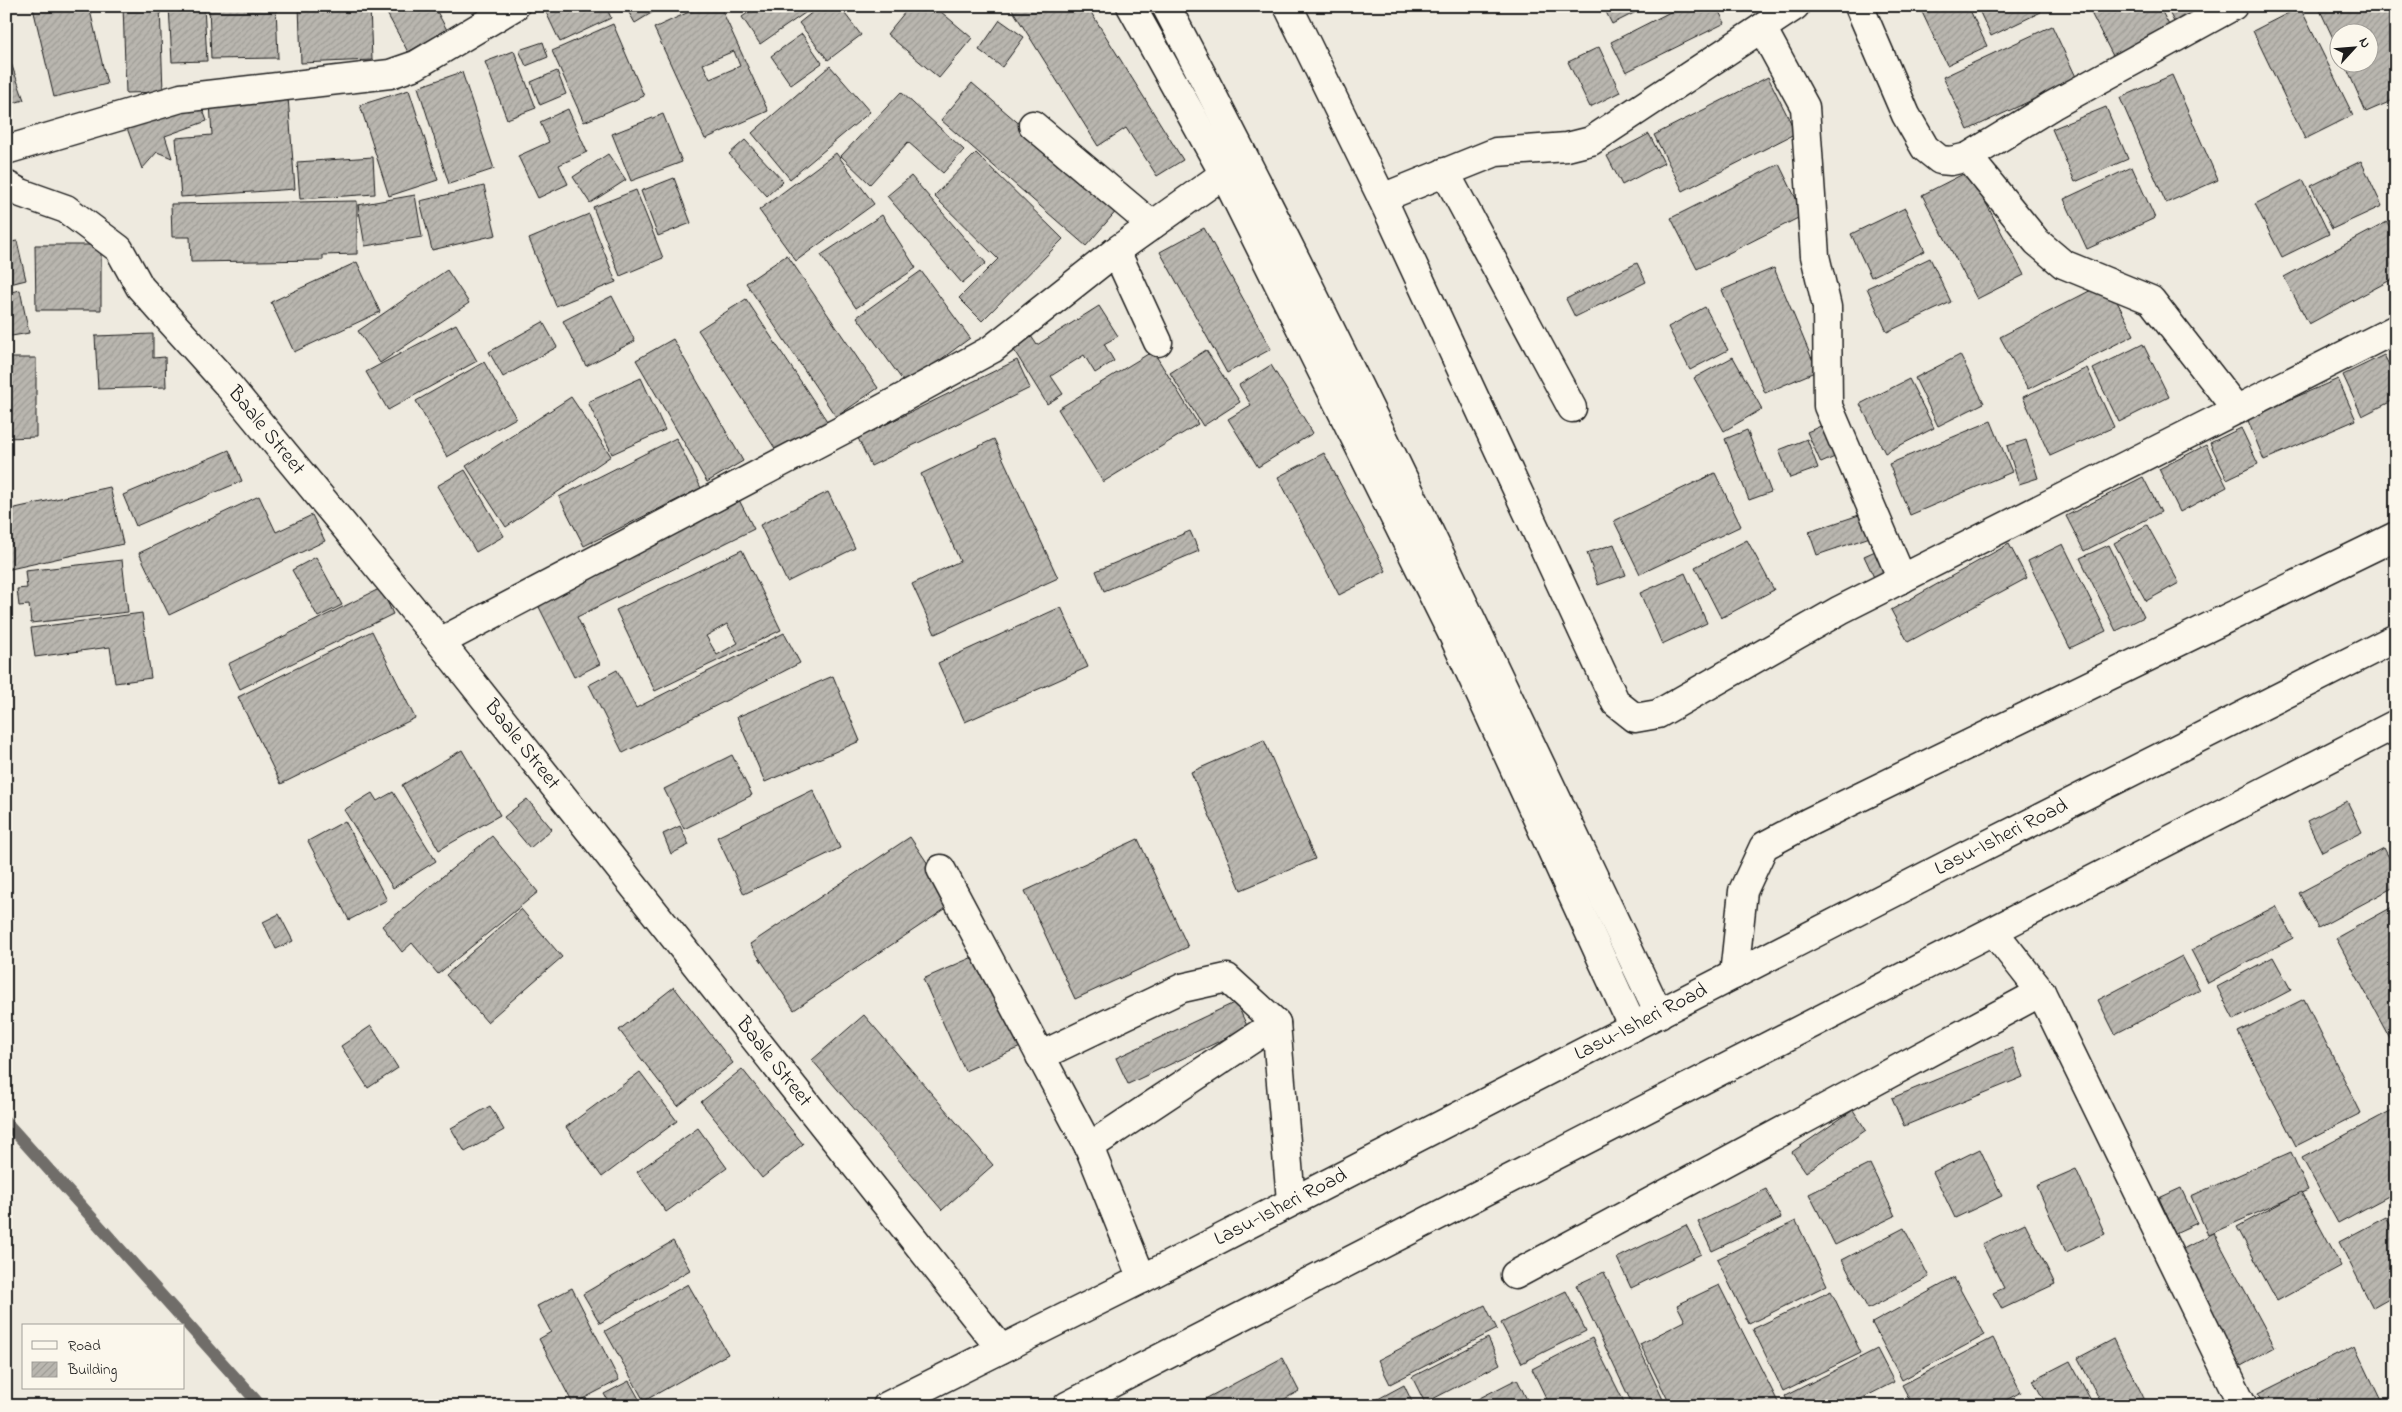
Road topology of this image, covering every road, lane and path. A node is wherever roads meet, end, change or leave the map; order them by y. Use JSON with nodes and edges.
{"nodes":[{"id":1,"x":515,"y":6,"type":"edge"},
{"id":2,"x":1131,"y":6,"type":"edge"},
{"id":3,"x":1166,"y":6,"type":"edge"},
{"id":4,"x":1288,"y":6,"type":"edge"},
{"id":5,"x":1858,"y":6,"type":"edge"},
{"id":6,"x":2233,"y":6,"type":"edge"},
{"id":7,"x":1780,"y":14,"type":"edge"},
{"id":8,"x":1033,"y":125,"type":"dead end"},
{"id":9,"x":6,"y":150,"type":"edge"},
{"id":10,"x":1968,"y":157,"type":"junction"},
{"id":11,"x":1445,"y":172,"type":"junction"},
{"id":12,"x":1224,"y":174,"type":"junction"},
{"id":13,"x":6,"y":185,"type":"edge"},
{"id":14,"x":1382,"y":198,"type":"junction"},
{"id":15,"x":1152,"y":225,"type":"junction"},
{"id":16,"x":1116,"y":251,"type":"junction"},
{"id":17,"x":2396,"y":329,"type":"edge"},
{"id":18,"x":1158,"y":342,"type":"dead end"},
{"id":19,"x":1572,"y":408,"type":"dead end"},
{"id":20,"x":2237,"y":410,"type":"junction"},
{"id":21,"x":2396,"y":536,"type":"edge"},
{"id":22,"x":1902,"y":579,"type":"junction"},
{"id":23,"x":2396,"y":638,"type":"edge"},
{"id":24,"x":440,"y":642,"type":"junction"},
{"id":25,"x":2396,"y":724,"type":"edge"},
{"id":26,"x":940,"y":868,"type":"dead end"},
{"id":27,"x":1994,"y":932,"type":"junction"},
{"id":28,"x":1734,"y":975,"type":"junction"},
{"id":29,"x":2041,"y":992,"type":"junction"},
{"id":30,"x":1659,"y":1014,"type":"junction"},
{"id":31,"x":1276,"y":1023,"type":"junction"},
{"id":32,"x":1633,"y":1027,"type":"junction"},
{"id":33,"x":1040,"y":1056,"type":"junction"},
{"id":34,"x":1090,"y":1147,"type":"junction"},
{"id":35,"x":1291,"y":1201,"type":"junction"},
{"id":36,"x":1515,"y":1275,"type":"dead end"},
{"id":37,"x":1142,"y":1279,"type":"junction"},
{"id":38,"x":1001,"y":1349,"type":"junction"},
{"id":39,"x":886,"y":1406,"type":"edge"},
{"id":40,"x":1067,"y":1406,"type":"edge"},
{"id":41,"x":2243,"y":1406,"type":"edge"}],
"edges":[{"from":1,"to":9,"type":"street"},
{"from":2,"to":12,"type":"street"},
{"from":3,"to":30,"type":"street"},
{"from":4,"to":14,"type":"street"},
{"from":5,"to":10,"type":"street"},
{"from":6,"to":10,"type":"street"},
{"from":7,"to":11,"type":"street"},
{"from":7,"to":22,"type":"street"},
{"from":8,"to":15,"type":"street"},
{"from":10,"to":20,"type":"street"},
{"from":11,"to":14,"type":"street"},
{"from":11,"to":19,"type":"street"},
{"from":12,"to":15,"type":"street"},
{"from":12,"to":32,"type":"street"},
{"from":13,"to":24,"type":"street","name":"Baale Street"},
{"from":14,"to":22,"type":"street"},
{"from":15,"to":16,"type":"street"},
{"from":16,"to":18,"type":"street"},
{"from":16,"to":24,"type":"street"},
{"from":17,"to":20,"type":"street"},
{"from":20,"to":22,"type":"street"},
{"from":21,"to":28,"type":"street"},
{"from":23,"to":28,"type":"street","name":"Lasu-Isheri Road"},
{"from":24,"to":38,"type":"street","name":"Baale Street"},
{"from":25,"to":27,"type":"street"},
{"from":26,"to":33,"type":"street"},
{"from":27,"to":29,"type":"street"},
{"from":27,"to":40,"type":"street"},
{"from":28,"to":30,"type":"street","name":"Lasu-Isheri Road"},
{"from":29,"to":36,"type":"street"},
{"from":29,"to":41,"type":"street"},
{"from":30,"to":32,"type":"street","name":"Lasu-Isheri Road"},
{"from":31,"to":33,"type":"street"},
{"from":31,"to":34,"type":"street"},
{"from":31,"to":35,"type":"street"},
{"from":32,"to":35,"type":"street","name":"Lasu-Isheri Road"},
{"from":33,"to":34,"type":"street"},
{"from":34,"to":37,"type":"street"},
{"from":35,"to":37,"type":"street","name":"Lasu-Isheri Road"},
{"from":37,"to":38,"type":"street","name":"Lasu-Isheri Road"},
{"from":38,"to":39,"type":"street","name":"Lasu-Isheri Road"}]}
